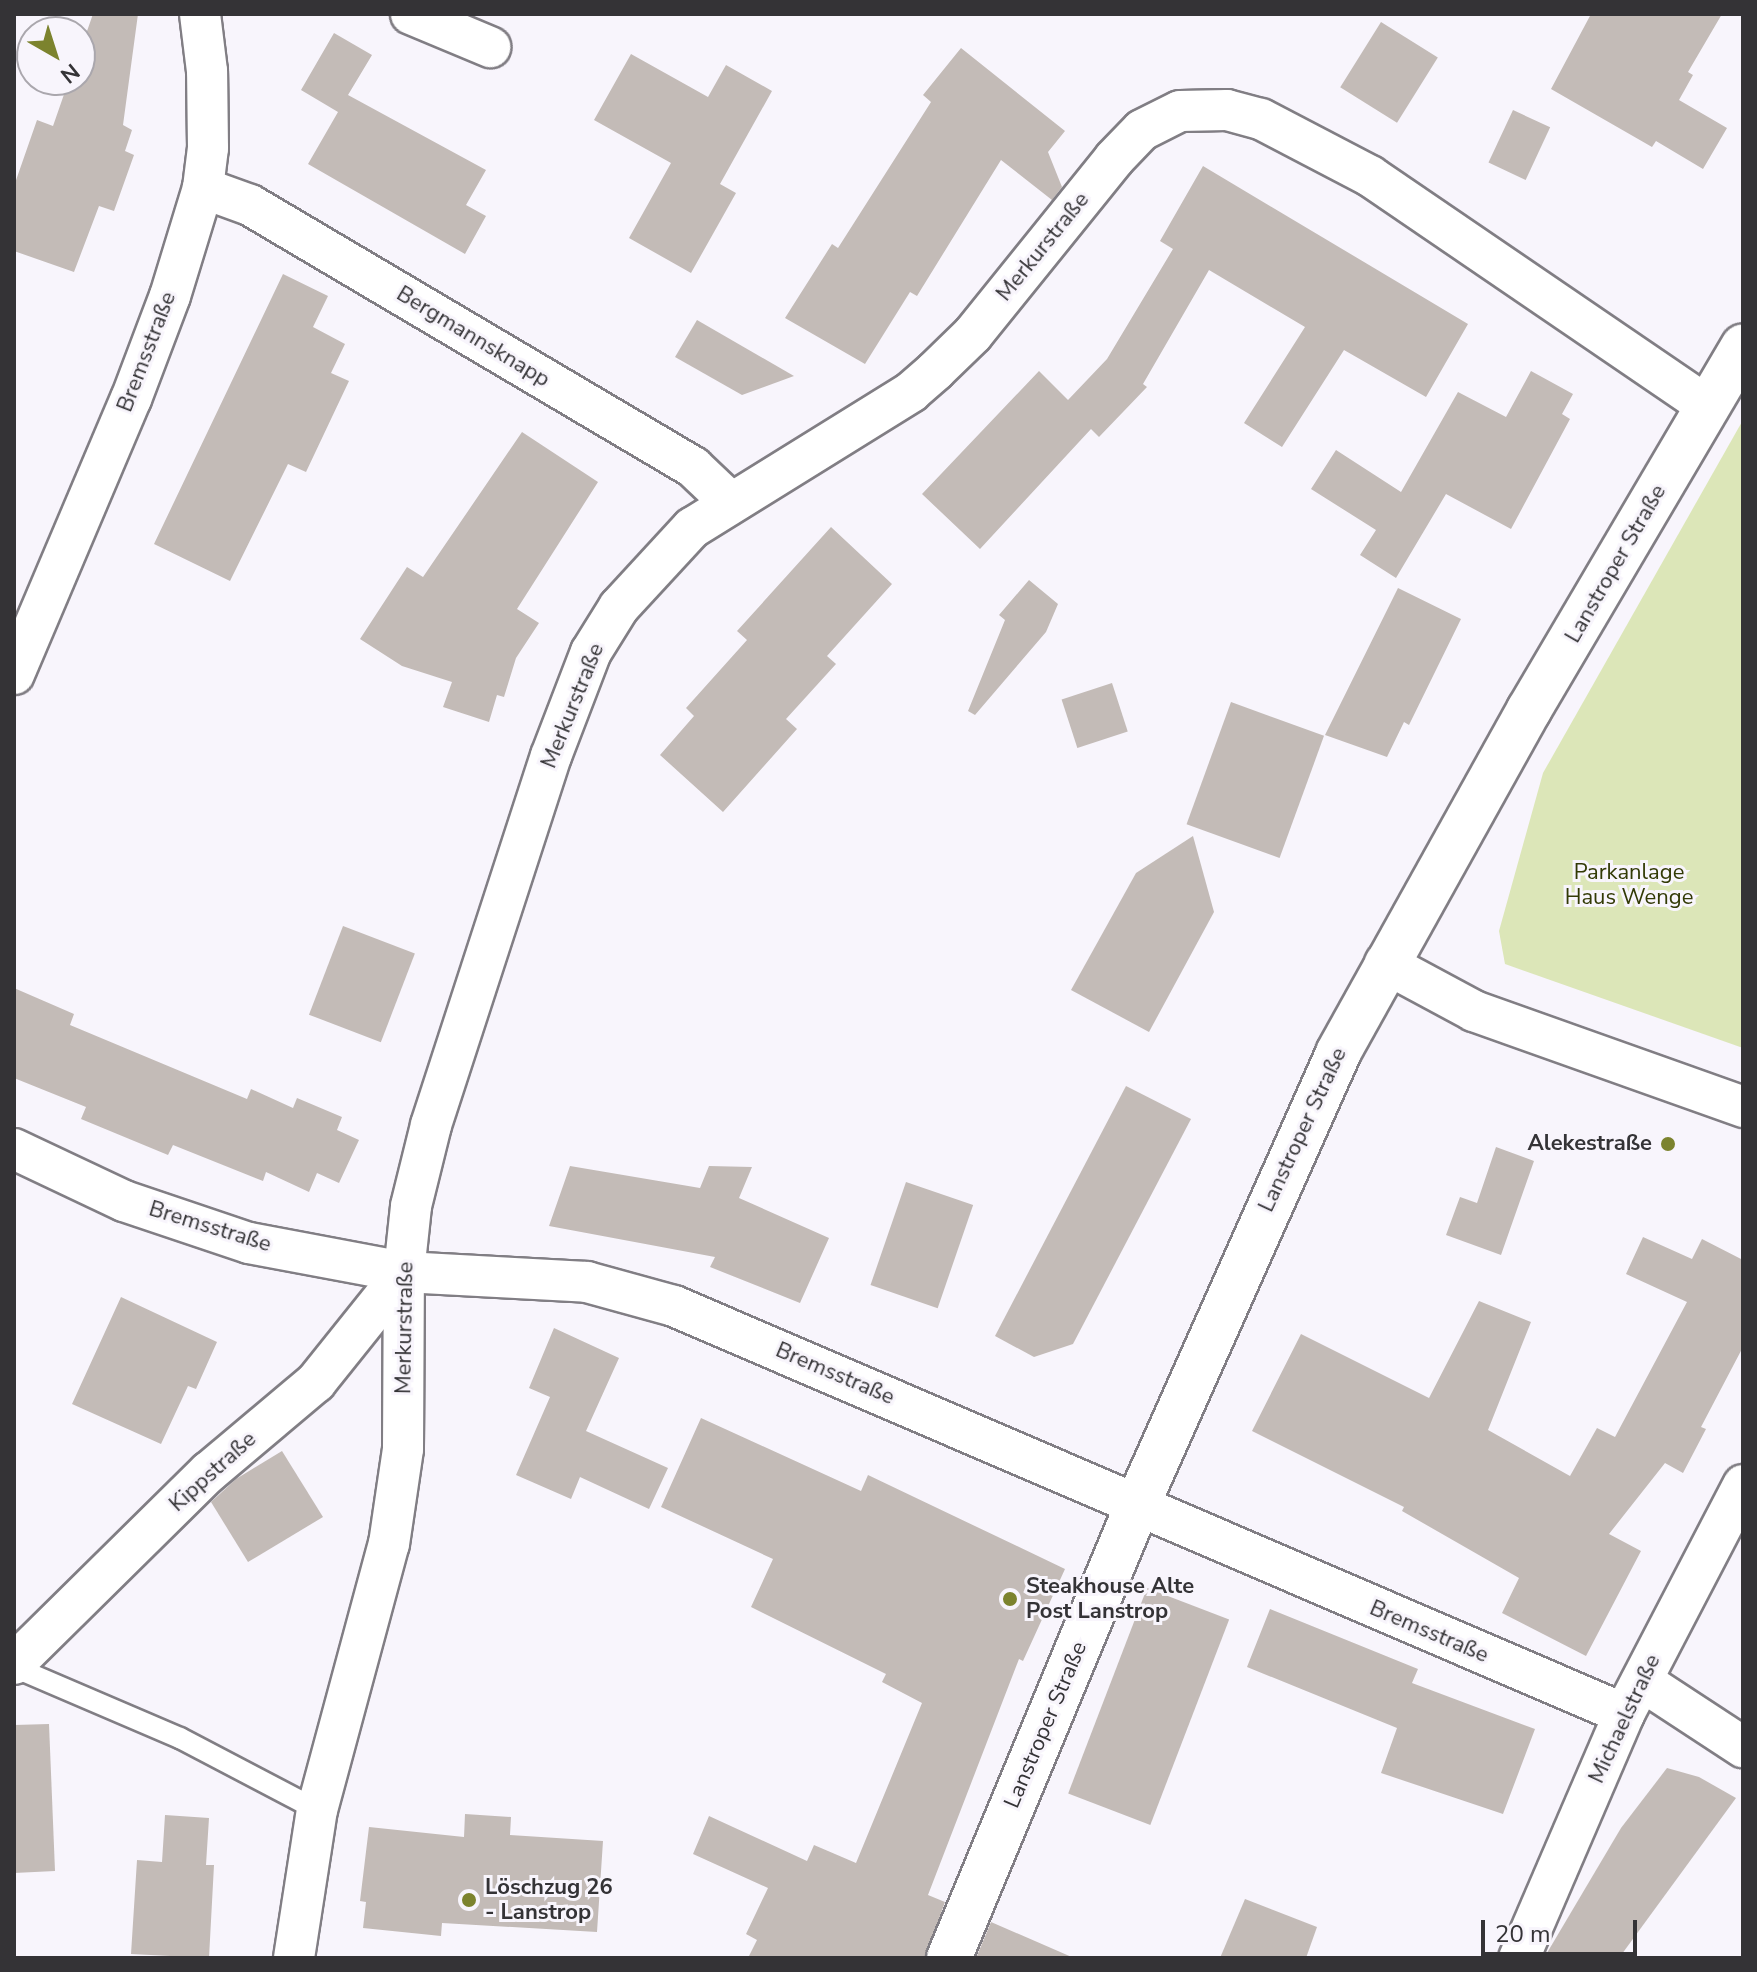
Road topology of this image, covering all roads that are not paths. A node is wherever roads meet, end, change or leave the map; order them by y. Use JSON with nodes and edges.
{"nodes":[{"id":1,"x":200,"y":14,"type":"edge"},
{"id":2,"x":411,"y":14,"type":"edge"},
{"id":3,"x":490,"y":47,"type":"dead end"},
{"id":4,"x":203,"y":188,"type":"junction"},
{"id":5,"x":1743,"y":346,"type":"edge"},
{"id":6,"x":1709,"y":407,"type":"junction"},
{"id":7,"x":731,"y":503,"type":"junction"},
{"id":8,"x":14,"y":674,"type":"edge"},
{"id":9,"x":1385,"y":963,"type":"junction"},
{"id":10,"x":1743,"y":1107,"type":"edge"},
{"id":11,"x":14,"y":1149,"type":"edge"},
{"id":12,"x":404,"y":1272,"type":"junction"},
{"id":13,"x":1743,"y":1485,"type":"edge"},
{"id":14,"x":1138,"y":1503,"type":"junction"},
{"id":15,"x":14,"y":1665,"type":"edge"},
{"id":16,"x":1633,"y":1698,"type":"junction"},
{"id":17,"x":1743,"y":1747,"type":"edge"},
{"id":18,"x":317,"y":1810,"type":"junction"},
{"id":19,"x":294,"y":1958,"type":"edge"},
{"id":20,"x":949,"y":1958,"type":"edge"},
{"id":21,"x":1519,"y":1958,"type":"edge"}],
"edges":[{"from":1,"to":4,"type":"street","name":"Bremsstraße"},
{"from":2,"to":3,"type":"street"},
{"from":4,"to":7,"type":"street","name":"Bergmannsknapp"},
{"from":4,"to":8,"type":"street","name":"Bremsstraße"},
{"from":5,"to":6,"type":"street","name":"Lanstroper Straße"},
{"from":6,"to":7,"type":"street","name":"Merkurstraße"},
{"from":6,"to":9,"type":"street","name":"Lanstroper Straße"},
{"from":7,"to":12,"type":"street","name":"Merkurstraße"},
{"from":9,"to":10,"type":"street"},
{"from":9,"to":14,"type":"street","name":"Lanstroper Straße"},
{"from":11,"to":12,"type":"street","name":"Bremsstraße"},
{"from":12,"to":14,"type":"street","name":"Bremsstraße"},
{"from":12,"to":15,"type":"street","name":"Kippstraße"},
{"from":12,"to":18,"type":"street","name":"Merkurstraße"},
{"from":13,"to":16,"type":"street","name":"Michaelstraße"},
{"from":14,"to":16,"type":"street","name":"Bremsstraße"},
{"from":14,"to":20,"type":"street","name":"Lanstroper Straße"},
{"from":15,"to":18,"type":"lane"},
{"from":16,"to":17,"type":"street","name":"Bremsstraße"},
{"from":16,"to":21,"type":"street","name":"Michaelstraße"},
{"from":18,"to":19,"type":"street","name":"Merkurstraße"}]}
